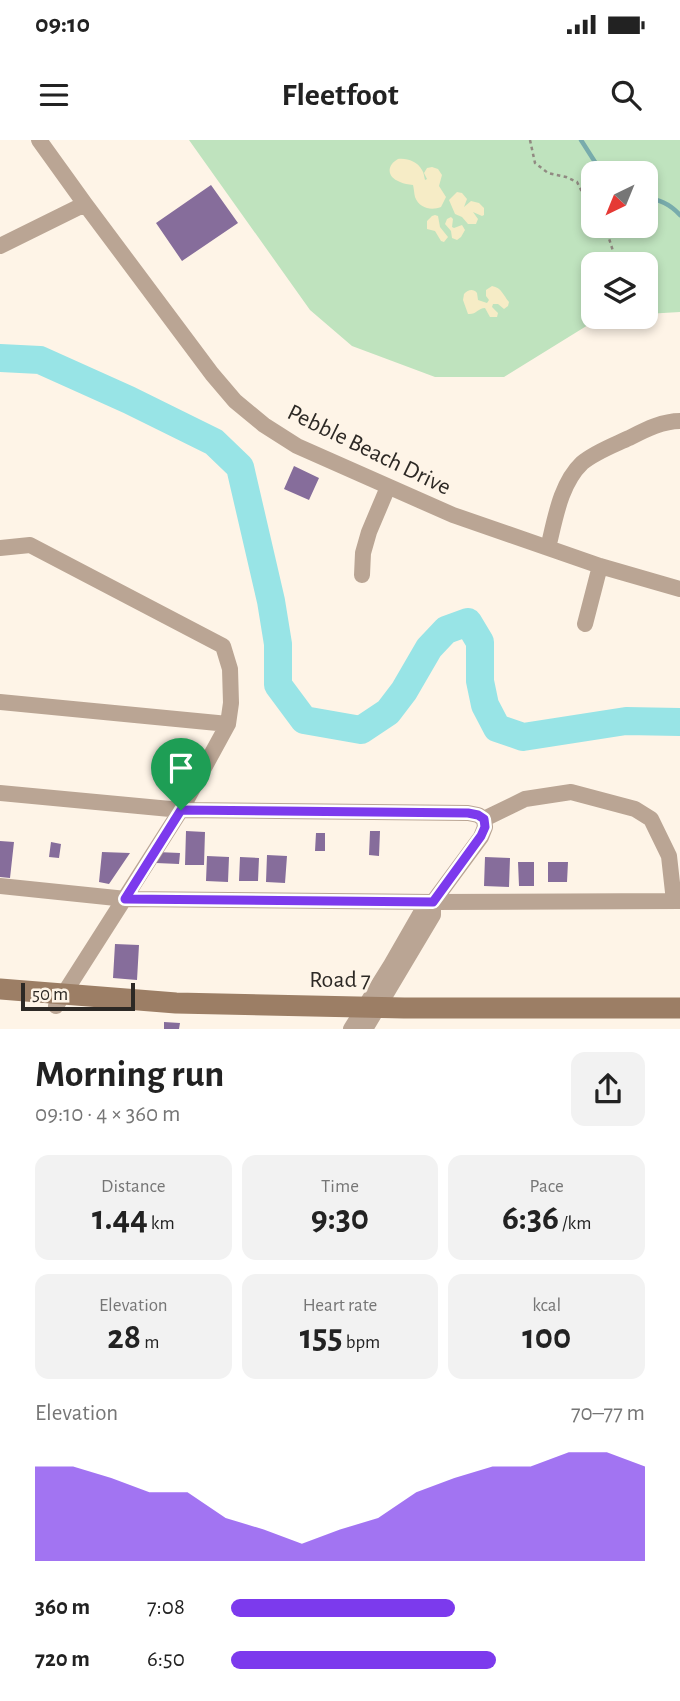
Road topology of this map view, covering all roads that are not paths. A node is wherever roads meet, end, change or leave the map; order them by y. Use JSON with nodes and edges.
{"nodes":[{"id":1,"x":39,"y":140,"type":"edge"},
{"id":2,"x":85,"y":204,"type":"junction"},
{"id":3,"x":0,"y":246,"type":"edge"},
{"id":4,"x":680,"y":421,"type":"edge"},
{"id":5,"x":388,"y":487,"type":"junction"},
{"id":6,"x":0,"y":548,"type":"edge"},
{"id":7,"x":548,"y":548,"type":"junction"},
{"id":8,"x":600,"y":566,"type":"junction"},
{"id":9,"x":362,"y":575,"type":"dead end"},
{"id":10,"x":680,"y":589,"type":"edge"},
{"id":11,"x":585,"y":624,"type":"dead end"},
{"id":12,"x":0,"y":702,"type":"edge"},
{"id":13,"x":228,"y":724,"type":"junction"},
{"id":14,"x":0,"y":793,"type":"edge"},
{"id":15,"x":181,"y":810,"type":"junction"},
{"id":16,"x":484,"y":819,"type":"junction"},
{"id":17,"x":0,"y":886,"type":"edge"},
{"id":18,"x":125,"y":899,"type":"junction"},
{"id":19,"x":677,"y":901,"type":"edge"},
{"id":20,"x":433,"y":902,"type":"junction"},
{"id":21,"x":0,"y":989,"type":"edge"},
{"id":22,"x":60,"y":1000,"type":"junction"},
{"id":23,"x":0,"y":1001,"type":"edge"},
{"id":24,"x":680,"y":1008,"type":"edge"},
{"id":25,"x":366,"y":1017,"type":"edge"},
{"id":26,"x":680,"y":1018,"type":"edge"}],
"edges":[{"from":1,"to":2,"type":"street","name":"Pebble Beach Drive"},
{"from":2,"to":3,"type":"street"},
{"from":2,"to":5,"type":"street","name":"Pebble Beach Drive"},
{"from":4,"to":7,"type":"street"},
{"from":5,"to":7,"type":"street","name":"Pebble Beach Drive"},
{"from":5,"to":9,"type":"street"},
{"from":6,"to":13,"type":"street"},
{"from":7,"to":8,"type":"street","name":"Pebble Beach Drive"},
{"from":8,"to":10,"type":"street","name":"Pebble Beach Drive"},
{"from":8,"to":11,"type":"street"},
{"from":12,"to":13,"type":"street"},
{"from":13,"to":15,"type":"street"},
{"from":14,"to":15,"type":"street"},
{"from":15,"to":16,"type":"street"},
{"from":15,"to":18,"type":"street"},
{"from":16,"to":19,"type":"street"},
{"from":16,"to":20,"type":"street"},
{"from":17,"to":18,"type":"street"},
{"from":18,"to":20,"type":"street"},
{"from":18,"to":22,"type":"street"},
{"from":19,"to":20,"type":"street"},
{"from":20,"to":25,"type":"street"},
{"from":21,"to":22,"type":"street","name":"Road 7"},
{"from":22,"to":23,"type":"street","name":"Road 7"},
{"from":22,"to":25,"type":"street","name":"Road 7"},
{"from":24,"to":25,"type":"street","name":"Road 7"},
{"from":25,"to":26,"type":"street","name":"Road 7"}]}
